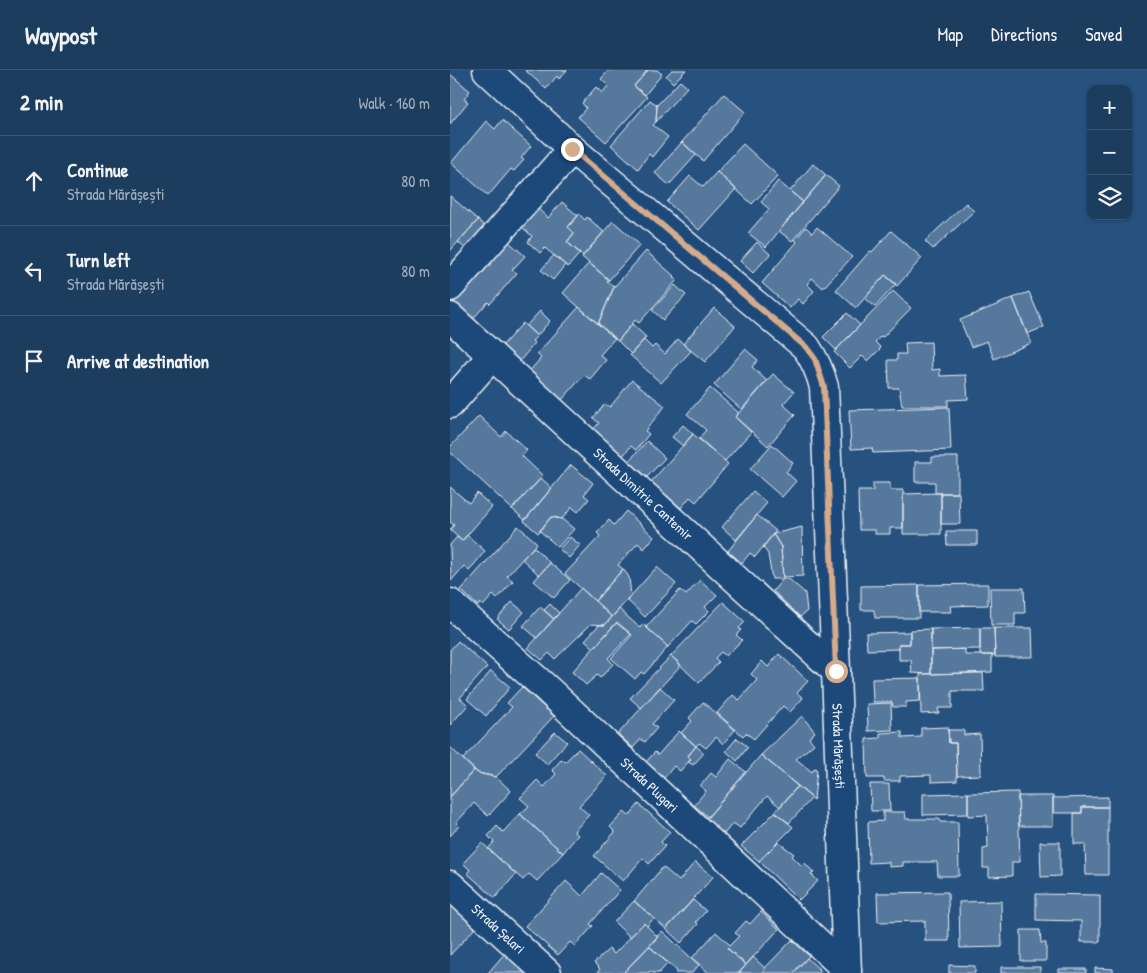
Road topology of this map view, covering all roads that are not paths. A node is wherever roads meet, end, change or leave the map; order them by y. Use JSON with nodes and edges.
{"nodes":[{"id":1,"x":487,"y":70,"type":"edge"},
{"id":2,"x":572,"y":149,"type":"junction"},
{"id":3,"x":450,"y":287,"type":"edge"},
{"id":4,"x":450,"y":317,"type":"edge"},
{"id":5,"x":491,"y":357,"type":"junction"},
{"id":6,"x":450,"y":404,"type":"edge"},
{"id":7,"x":450,"y":603,"type":"edge"},
{"id":8,"x":836,"y":671,"type":"junction"},
{"id":9,"x":450,"y":885,"type":"edge"},
{"id":10,"x":847,"y":972,"type":"edge"},
{"id":11,"x":546,"y":973,"type":"edge"}],
"edges":[{"from":1,"to":2,"type":"street","name":"Strada Mărășești"},
{"from":2,"to":3,"type":"street"},
{"from":2,"to":8,"type":"street","name":"Strada Mărășești"},
{"from":4,"to":5,"type":"street","name":"Strada Dimitrie Cantemir"},
{"from":5,"to":6,"type":"street"},
{"from":5,"to":8,"type":"street","name":"Strada Dimitrie Cantemir"},
{"from":7,"to":10,"type":"street","name":"Strada Plugari"},
{"from":8,"to":10,"type":"street","name":"Strada Mărășești"},
{"from":9,"to":11,"type":"street","name":"Strada Șelari"}]}
